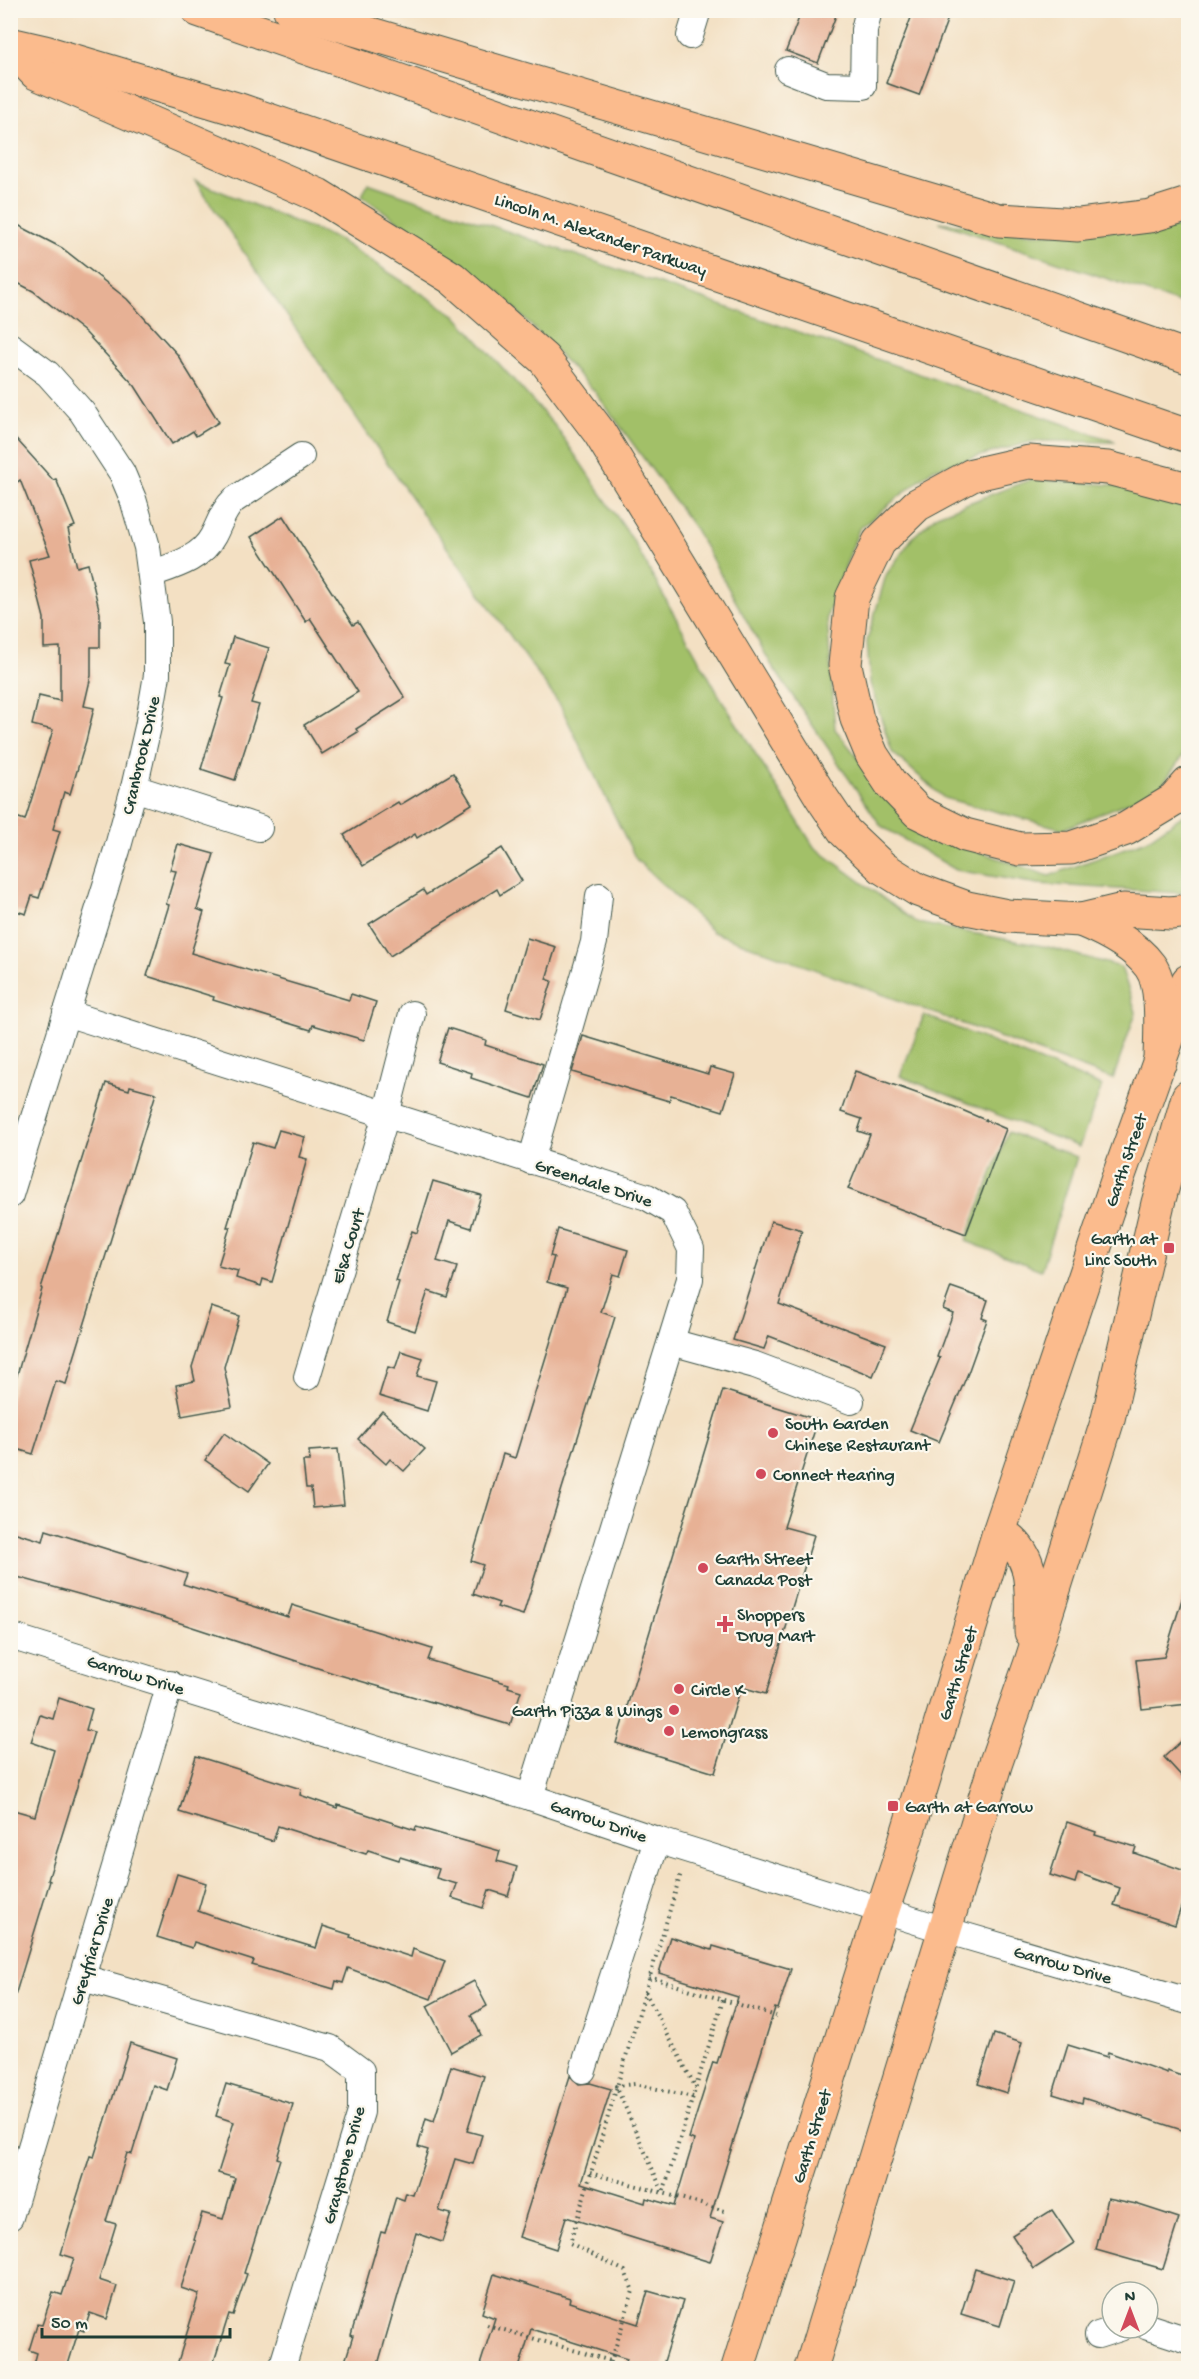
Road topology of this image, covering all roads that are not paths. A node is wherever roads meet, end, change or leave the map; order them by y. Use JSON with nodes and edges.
{"nodes":[{"id":1,"x":198,"y":10,"type":"edge"},
{"id":2,"x":290,"y":10,"type":"edge"},
{"id":3,"x":698,"y":10,"type":"edge"},
{"id":4,"x":869,"y":10,"type":"edge"},
{"id":5,"x":690,"y":36,"type":"dead end"},
{"id":6,"x":10,"y":45,"type":"edge"},
{"id":7,"x":788,"y":70,"type":"dead end"},
{"id":8,"x":1188,"y":204,"type":"edge"},
{"id":9,"x":10,"y":346,"type":"edge"},
{"id":10,"x":1188,"y":357,"type":"edge"},
{"id":11,"x":1188,"y":436,"type":"edge"},
{"id":12,"x":301,"y":456,"type":"dead end"},
{"id":13,"x":1188,"y":489,"type":"edge"},
{"id":14,"x":151,"y":574,"type":"junction"},
{"id":15,"x":1188,"y":784,"type":"edge"},
{"id":16,"x":134,"y":788,"type":"junction"},
{"id":17,"x":260,"y":828,"type":"dead end"},
{"id":18,"x":599,"y":896,"type":"dead end"},
{"id":19,"x":1188,"y":911,"type":"edge"},
{"id":20,"x":1081,"y":920,"type":"junction"},
{"id":21,"x":1188,"y":981,"type":"edge"},
{"id":22,"x":66,"y":1013,"type":"junction"},
{"id":23,"x":411,"y":1014,"type":"dead end"},
{"id":24,"x":1160,"y":1062,"type":"junction"},
{"id":25,"x":1188,"y":1097,"type":"edge"},
{"id":26,"x":386,"y":1115,"type":"junction"},
{"id":27,"x":1182,"y":1130,"type":"edge"},
{"id":28,"x":531,"y":1161,"type":"junction"},
{"id":29,"x":10,"y":1195,"type":"edge"},
{"id":30,"x":671,"y":1342,"type":"junction"},
{"id":31,"x":307,"y":1377,"type":"dead end"},
{"id":32,"x":851,"y":1401,"type":"dead end"},
{"id":33,"x":999,"y":1532,"type":"junction"},
{"id":34,"x":10,"y":1636,"type":"edge"},
{"id":35,"x":1032,"y":1662,"type":"junction"},
{"id":36,"x":170,"y":1684,"type":"junction"},
{"id":37,"x":530,"y":1797,"type":"junction"},
{"id":38,"x":657,"y":1839,"type":"junction"},
{"id":39,"x":883,"y":1910,"type":"junction"},
{"id":40,"x":945,"y":1930,"type":"junction"},
{"id":41,"x":83,"y":1978,"type":"junction"},
{"id":42,"x":1188,"y":2001,"type":"edge"},
{"id":43,"x":583,"y":2070,"type":"dead end"},
{"id":44,"x":10,"y":2217,"type":"edge"},
{"id":45,"x":1160,"y":2331,"type":"edge"},
{"id":46,"x":1188,"y":2340,"type":"edge"},
{"id":47,"x":282,"y":2368,"type":"edge"},
{"id":48,"x":738,"y":2368,"type":"edge"},
{"id":49,"x":811,"y":2368,"type":"edge"}],
"edges":[{"from":1,"to":10,"type":"main road"},
{"from":2,"to":8,"type":"main road"},
{"from":3,"to":5,"type":"street"},
{"from":4,"to":7,"type":"street"},
{"from":6,"to":11,"type":"main road","name":"Lincoln M. Alexander Parkway"},
{"from":6,"to":20,"type":"main road"},
{"from":9,"to":14,"type":"street","name":"Cranbrook Drive"},
{"from":12,"to":14,"type":"street"},
{"from":13,"to":15,"type":"main road"},
{"from":14,"to":16,"type":"street","name":"Cranbrook Drive"},
{"from":16,"to":17,"type":"street"},
{"from":16,"to":22,"type":"street","name":"Cranbrook Drive"},
{"from":18,"to":28,"type":"street"},
{"from":19,"to":20,"type":"main road"},
{"from":20,"to":24,"type":"main road"},
{"from":21,"to":24,"type":"main road","name":"Garth Street"},
{"from":22,"to":26,"type":"street","name":"Greendale Drive"},
{"from":22,"to":29,"type":"street","name":"Cranbrook Drive"},
{"from":23,"to":26,"type":"street","name":"Elsa Court"},
{"from":24,"to":33,"type":"main road","name":"Garth Street"},
{"from":25,"to":27,"type":"main road"},
{"from":26,"to":28,"type":"street","name":"Greendale Drive"},
{"from":26,"to":31,"type":"street","name":"Elsa Court"},
{"from":27,"to":35,"type":"main road"},
{"from":28,"to":30,"type":"street","name":"Greendale Drive"},
{"from":30,"to":32,"type":"street"},
{"from":30,"to":37,"type":"street","name":"Greendale Drive"},
{"from":33,"to":35,"type":"main road"},
{"from":33,"to":39,"type":"main road","name":"Garth Street"},
{"from":34,"to":36,"type":"street","name":"Garrow Drive"},
{"from":35,"to":40,"type":"main road"},
{"from":36,"to":37,"type":"street","name":"Garrow Drive"},
{"from":36,"to":41,"type":"street","name":"Greyfriar Drive"},
{"from":37,"to":38,"type":"street","name":"Garrow Drive"},
{"from":38,"to":39,"type":"street","name":"Garrow Drive"},
{"from":38,"to":43,"type":"street"},
{"from":39,"to":40,"type":"street","name":"Garrow Drive"},
{"from":39,"to":48,"type":"main road","name":"Garth Street"},
{"from":40,"to":42,"type":"street","name":"Garrow Drive"},
{"from":40,"to":49,"type":"main road"},
{"from":41,"to":44,"type":"street","name":"Greyfriar Drive"},
{"from":41,"to":47,"type":"street","name":"Graystone Drive"},
{"from":45,"to":46,"type":"street"}]}
